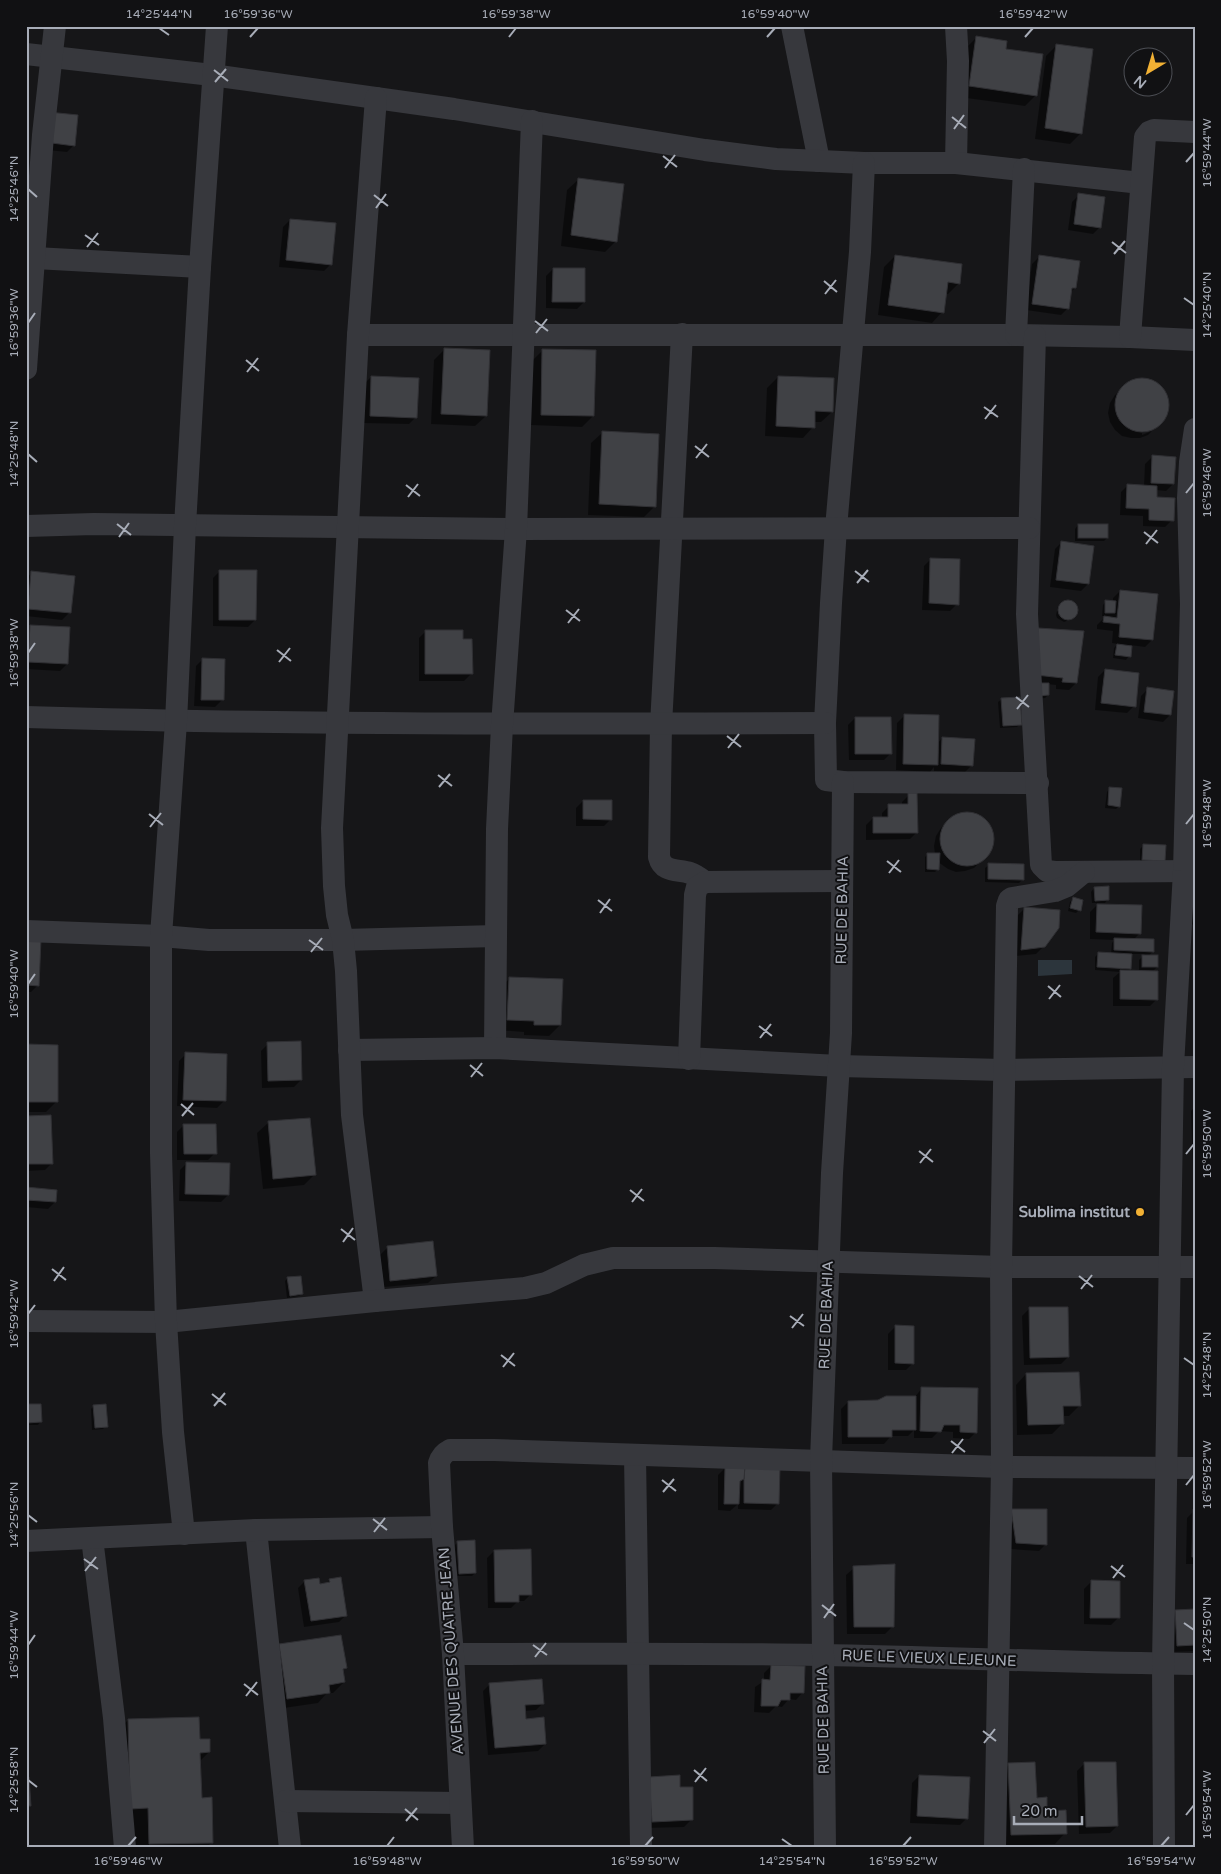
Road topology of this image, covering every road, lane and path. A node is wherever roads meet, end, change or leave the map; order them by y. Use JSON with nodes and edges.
{"nodes":[{"id":1,"x":55,"y":26,"type":"edge"},
{"id":2,"x":217,"y":26,"type":"edge"},
{"id":3,"x":792,"y":26,"type":"edge"},
{"id":4,"x":956,"y":26,"type":"edge"},
{"id":5,"x":26,"y":54,"type":"edge"},
{"id":6,"x":51,"y":56,"type":"junction"},
{"id":7,"x":212,"y":76,"type":"junction"},
{"id":8,"x":376,"y":98,"type":"junction"},
{"id":9,"x":532,"y":121,"type":"junction"},
{"id":10,"x":1195,"y":132,"type":"edge"},
{"id":11,"x":819,"y":161,"type":"junction"},
{"id":12,"x":864,"y":163,"type":"junction"},
{"id":13,"x":956,"y":163,"type":"junction"},
{"id":14,"x":1024,"y":169,"type":"junction"},
{"id":15,"x":1140,"y":183,"type":"junction"},
{"id":16,"x":31,"y":212,"type":"edge"},
{"id":17,"x":34,"y":258,"type":"junction"},
{"id":18,"x":200,"y":267,"type":"junction"},
{"id":19,"x":524,"y":334,"type":"junction"},
{"id":20,"x":682,"y":334,"type":"junction"},
{"id":21,"x":358,"y":335,"type":"junction"},
{"id":22,"x":853,"y":335,"type":"junction"},
{"id":23,"x":1025,"y":336,"type":"junction"},
{"id":24,"x":1130,"y":337,"type":"junction"},
{"id":25,"x":1195,"y":340,"type":"edge"},
{"id":26,"x":26,"y":369,"type":"edge"},
{"id":27,"x":1195,"y":429,"type":"edge"},
{"id":28,"x":26,"y":526,"type":"edge"},
{"id":29,"x":185,"y":526,"type":"junction"},
{"id":30,"x":348,"y":528,"type":"junction"},
{"id":31,"x":836,"y":528,"type":"junction"},
{"id":32,"x":1029,"y":528,"type":"junction"},
{"id":33,"x":516,"y":529,"type":"junction"},
{"id":34,"x":672,"y":529,"type":"junction"},
{"id":35,"x":1193,"y":604,"type":"edge"},
{"id":36,"x":26,"y":717,"type":"edge"},
{"id":37,"x":176,"y":722,"type":"junction"},
{"id":38,"x":338,"y":722,"type":"junction"},
{"id":39,"x":825,"y":723,"type":"junction"},
{"id":40,"x":502,"y":725,"type":"junction"},
{"id":41,"x":661,"y":725,"type":"junction"},
{"id":42,"x":843,"y":782,"type":"junction"},
{"id":43,"x":1038,"y":783,"type":"junction"},
{"id":44,"x":1190,"y":871,"type":"edge"},
{"id":45,"x":1084,"y":872,"type":"junction"},
{"id":46,"x":842,"y":881,"type":"junction"},
{"id":47,"x":705,"y":882,"type":"junction"},
{"id":48,"x":26,"y":931,"type":"edge"},
{"id":49,"x":161,"y":936,"type":"junction"},
{"id":50,"x":496,"y":936,"type":"junction"},
{"id":51,"x":343,"y":940,"type":"junction"},
{"id":52,"x":495,"y":1048,"type":"junction"},
{"id":53,"x":350,"y":1050,"type":"junction"},
{"id":54,"x":688,"y":1059,"type":"junction"},
{"id":55,"x":839,"y":1066,"type":"junction"},
{"id":56,"x":1184,"y":1067,"type":"edge"},
{"id":57,"x":1003,"y":1070,"type":"junction"},
{"id":58,"x":828,"y":1262,"type":"junction"},
{"id":59,"x":1001,"y":1267,"type":"junction"},
{"id":60,"x":1171,"y":1267,"type":"junction"},
{"id":61,"x":1195,"y":1267,"type":"edge"},
{"id":62,"x":375,"y":1301,"type":"junction"},
{"id":63,"x":26,"y":1321,"type":"edge"},
{"id":64,"x":166,"y":1322,"type":"junction"},
{"id":65,"x":635,"y":1455,"type":"junction"},
{"id":66,"x":821,"y":1460,"type":"junction"},
{"id":67,"x":1002,"y":1467,"type":"junction"},
{"id":68,"x":1166,"y":1468,"type":"junction"},
{"id":69,"x":1195,"y":1468,"type":"edge"},
{"id":70,"x":442,"y":1527,"type":"junction"},
{"id":71,"x":256,"y":1530,"type":"junction"},
{"id":72,"x":184,"y":1534,"type":"junction"},
{"id":73,"x":92,"y":1538,"type":"junction"},
{"id":74,"x":26,"y":1541,"type":"edge"},
{"id":75,"x":638,"y":1652,"type":"junction"},
{"id":76,"x":453,"y":1654,"type":"junction"},
{"id":77,"x":822,"y":1655,"type":"junction"},
{"id":78,"x":998,"y":1660,"type":"junction"},
{"id":79,"x":1163,"y":1664,"type":"junction"},
{"id":80,"x":1195,"y":1664,"type":"edge"},
{"id":81,"x":286,"y":1801,"type":"junction"},
{"id":82,"x":460,"y":1803,"type":"junction"},
{"id":83,"x":125,"y":1848,"type":"edge"},
{"id":84,"x":290,"y":1848,"type":"edge"},
{"id":85,"x":463,"y":1848,"type":"edge"},
{"id":86,"x":641,"y":1848,"type":"edge"},
{"id":87,"x":825,"y":1848,"type":"edge"},
{"id":88,"x":995,"y":1848,"type":"edge"},
{"id":89,"x":1164,"y":1848,"type":"edge"}],
"edges":[{"from":1,"to":6,"type":"street"},
{"from":2,"to":7,"type":"street"},
{"from":3,"to":11,"type":"street"},
{"from":4,"to":13,"type":"street"},
{"from":5,"to":6,"type":"street"},
{"from":6,"to":7,"type":"street"},
{"from":6,"to":16,"type":"street"},
{"from":7,"to":8,"type":"street"},
{"from":7,"to":18,"type":"street"},
{"from":8,"to":9,"type":"street"},
{"from":8,"to":21,"type":"street"},
{"from":9,"to":11,"type":"street"},
{"from":9,"to":19,"type":"street"},
{"from":10,"to":15,"type":"street"},
{"from":11,"to":12,"type":"street"},
{"from":12,"to":13,"type":"street"},
{"from":12,"to":22,"type":"street"},
{"from":13,"to":14,"type":"street"},
{"from":14,"to":15,"type":"street"},
{"from":14,"to":23,"type":"street"},
{"from":15,"to":24,"type":"street"},
{"from":16,"to":17,"type":"street"},
{"from":17,"to":18,"type":"street"},
{"from":17,"to":26,"type":"street"},
{"from":18,"to":29,"type":"street"},
{"from":19,"to":20,"type":"street"},
{"from":19,"to":21,"type":"street"},
{"from":19,"to":33,"type":"street"},
{"from":20,"to":22,"type":"street"},
{"from":20,"to":34,"type":"street"},
{"from":21,"to":30,"type":"street"},
{"from":22,"to":23,"type":"street"},
{"from":22,"to":31,"type":"street"},
{"from":23,"to":24,"type":"street"},
{"from":23,"to":32,"type":"street"},
{"from":24,"to":25,"type":"street"},
{"from":27,"to":35,"type":"street"},
{"from":28,"to":29,"type":"street"},
{"from":29,"to":30,"type":"street"},
{"from":29,"to":37,"type":"street"},
{"from":30,"to":33,"type":"street"},
{"from":30,"to":38,"type":"street"},
{"from":31,"to":32,"type":"street"},
{"from":31,"to":34,"type":"street"},
{"from":31,"to":39,"type":"street"},
{"from":32,"to":43,"type":"street"},
{"from":33,"to":34,"type":"street"},
{"from":33,"to":40,"type":"street"},
{"from":34,"to":41,"type":"street"},
{"from":35,"to":44,"type":"street"},
{"from":36,"to":37,"type":"street"},
{"from":37,"to":38,"type":"street"},
{"from":37,"to":49,"type":"street"},
{"from":38,"to":40,"type":"street"},
{"from":38,"to":51,"type":"street"},
{"from":39,"to":41,"type":"street"},
{"from":39,"to":42,"type":"street"},
{"from":40,"to":41,"type":"street"},
{"from":40,"to":50,"type":"street"},
{"from":41,"to":47,"type":"street"},
{"from":42,"to":43,"type":"street"},
{"from":42,"to":46,"type":"street","name":"RUE DE BAHIA"},
{"from":43,"to":45,"type":"street"},
{"from":44,"to":45,"type":"street"},
{"from":44,"to":56,"type":"street"},
{"from":45,"to":57,"type":"street"},
{"from":46,"to":47,"type":"street"},
{"from":46,"to":55,"type":"street","name":"RUE DE BAHIA"},
{"from":47,"to":54,"type":"street"},
{"from":48,"to":49,"type":"street"},
{"from":49,"to":51,"type":"street"},
{"from":49,"to":64,"type":"street"},
{"from":50,"to":51,"type":"street"},
{"from":50,"to":52,"type":"street"},
{"from":51,"to":53,"type":"street"},
{"from":52,"to":53,"type":"street"},
{"from":52,"to":54,"type":"street"},
{"from":53,"to":62,"type":"street"},
{"from":54,"to":55,"type":"street"},
{"from":55,"to":57,"type":"street"},
{"from":55,"to":58,"type":"street","name":"RUE DE BAHIA"},
{"from":56,"to":57,"type":"street"},
{"from":56,"to":60,"type":"street"},
{"from":57,"to":59,"type":"street"},
{"from":58,"to":59,"type":"street"},
{"from":58,"to":62,"type":"street"},
{"from":58,"to":66,"type":"street","name":"RUE DE BAHIA"},
{"from":59,"to":60,"type":"street"},
{"from":59,"to":67,"type":"street"},
{"from":60,"to":61,"type":"street"},
{"from":60,"to":68,"type":"street"},
{"from":62,"to":64,"type":"street"},
{"from":63,"to":64,"type":"street"},
{"from":64,"to":72,"type":"street"},
{"from":65,"to":66,"type":"street"},
{"from":65,"to":70,"type":"street","name":"AVENUE DES QUATRE JEAN"},
{"from":65,"to":75,"type":"street"},
{"from":66,"to":67,"type":"street"},
{"from":66,"to":77,"type":"street","name":"RUE DE BAHIA"},
{"from":67,"to":68,"type":"street"},
{"from":67,"to":78,"type":"street"},
{"from":68,"to":69,"type":"street"},
{"from":68,"to":79,"type":"street"},
{"from":70,"to":71,"type":"street"},
{"from":70,"to":76,"type":"street","name":"AVENUE DES QUATRE JEAN"},
{"from":71,"to":72,"type":"street"},
{"from":71,"to":81,"type":"street"},
{"from":72,"to":73,"type":"street"},
{"from":73,"to":74,"type":"street"},
{"from":73,"to":83,"type":"street"},
{"from":75,"to":76,"type":"street","name":"RUE LE VIEUX LEJEUNE"},
{"from":75,"to":77,"type":"street","name":"RUE LE VIEUX LEJEUNE"},
{"from":75,"to":86,"type":"street"},
{"from":76,"to":82,"type":"street","name":"AVENUE DES QUATRE JEAN"},
{"from":77,"to":78,"type":"street","name":"RUE LE VIEUX LEJEUNE"},
{"from":77,"to":87,"type":"street","name":"RUE DE BAHIA"},
{"from":78,"to":79,"type":"street","name":"RUE LE VIEUX LEJEUNE"},
{"from":78,"to":88,"type":"street"},
{"from":79,"to":80,"type":"street","name":"RUE LE VIEUX LEJEUNE"},
{"from":79,"to":89,"type":"street"},
{"from":81,"to":82,"type":"street"},
{"from":81,"to":84,"type":"street"},
{"from":82,"to":85,"type":"street","name":"AVENUE DES QUATRE JEAN"}]}
